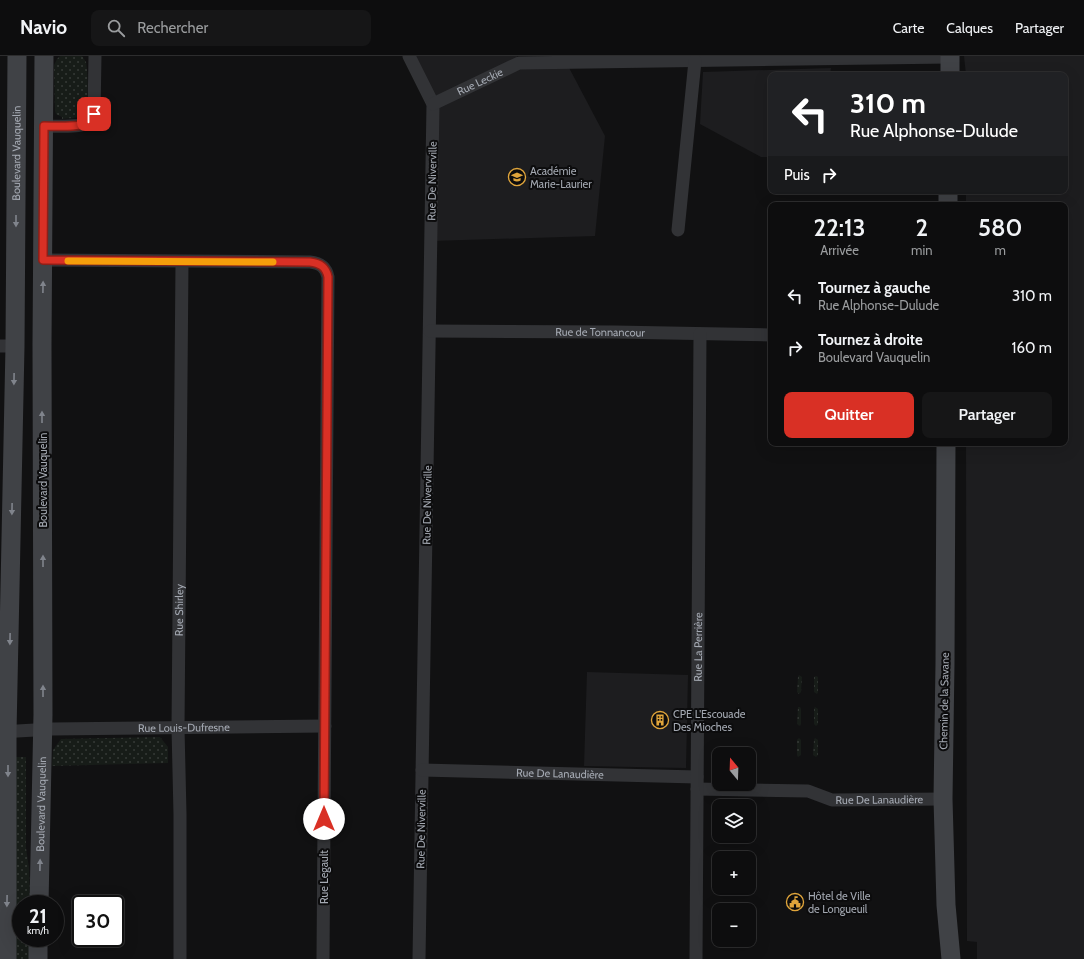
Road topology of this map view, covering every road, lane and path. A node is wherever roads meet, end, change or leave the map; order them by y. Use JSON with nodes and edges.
{"nodes":[{"id":1,"x":17,"y":56,"type":"edge"},
{"id":2,"x":44,"y":56,"type":"edge"},
{"id":3,"x":95,"y":56,"type":"edge"},
{"id":4,"x":409,"y":56,"type":"edge"},
{"id":5,"x":695,"y":61,"type":"junction"},
{"id":6,"x":950,"y":63,"type":"edge"},
{"id":7,"x":433,"y":104,"type":"junction"},
{"id":8,"x":44,"y":126,"type":"junction"},
{"id":9,"x":678,"y":230,"type":"dead end"},
{"id":10,"x":43,"y":260,"type":"junction"},
{"id":11,"x":182,"y":262,"type":"junction"},
{"id":12,"x":430,"y":331,"type":"junction"},
{"id":13,"x":700,"y":334,"type":"junction"},
{"id":14,"x":768,"y":335,"type":"edge"},
{"id":15,"x":7,"y":346,"type":"edge"},
{"id":16,"x":946,"y":446,"type":"edge"},
{"id":17,"x":325,"y":726,"type":"junction"},
{"id":18,"x":178,"y":728,"type":"junction"},
{"id":19,"x":43,"y":730,"type":"junction"},
{"id":20,"x":4,"y":732,"type":"edge"},
{"id":21,"x":422,"y":770,"type":"junction"},
{"id":22,"x":697,"y":783,"type":"junction"},
{"id":23,"x":943,"y":799,"type":"junction"},
{"id":24,"x":39,"y":895,"type":"edge"},
{"id":25,"x":38,"y":947,"type":"edge"},
{"id":26,"x":7,"y":959,"type":"edge"},
{"id":27,"x":38,"y":959,"type":"edge"},
{"id":28,"x":180,"y":959,"type":"edge"},
{"id":29,"x":323,"y":959,"type":"edge"},
{"id":30,"x":419,"y":959,"type":"edge"},
{"id":31,"x":696,"y":959,"type":"edge"},
{"id":32,"x":950,"y":959,"type":"edge"}],
"edges":[{"from":1,"to":15,"type":"street","name":"Boulevard Vauquelin","one_way":true},
{"from":2,"to":8,"type":"street","name":"Boulevard Vauquelin"},
{"from":3,"to":8,"type":"street"},
{"from":4,"to":7,"type":"street","name":"Rue De Niverville"},
{"from":5,"to":6,"type":"street","name":"Rue Leckie"},
{"from":5,"to":7,"type":"street","name":"Rue Leckie"},
{"from":5,"to":9,"type":"street"},
{"from":7,"to":12,"type":"street","name":"Rue De Niverville"},
{"from":8,"to":10,"type":"street","name":"Boulevard Vauquelin"},
{"from":10,"to":11,"type":"street"},
{"from":19,"to":10,"type":"street","name":"Boulevard Vauquelin","one_way":true},
{"from":11,"to":17,"type":"street","name":"Rue Legault"},
{"from":11,"to":18,"type":"street","name":"Rue Shirley"},
{"from":12,"to":13,"type":"street","name":"Rue de Tonnancour"},
{"from":12,"to":21,"type":"street","name":"Rue De Niverville"},
{"from":13,"to":14,"type":"street","name":"Rue de Tonnancour"},
{"from":13,"to":22,"type":"street","name":"Rue La Perrière"},
{"from":15,"to":20,"type":"street","name":"Boulevard Vauquelin","one_way":true},
{"from":16,"to":23,"type":"street","name":"Chemin de la Savane"},
{"from":17,"to":18,"type":"street","name":"Rue Louis-Dufresne"},
{"from":17,"to":29,"type":"street","name":"Rue Legault"},
{"from":18,"to":19,"type":"street","name":"Rue Louis-Dufresne"},
{"from":18,"to":28,"type":"street","name":"Rue Shirley"},
{"from":19,"to":20,"type":"street","name":"Rue Louis-Dufresne"},
{"from":24,"to":19,"type":"street","name":"Boulevard Vauquelin","one_way":true},
{"from":20,"to":26,"type":"street","name":"Boulevard Vauquelin","one_way":true},
{"from":21,"to":22,"type":"street","name":"Rue De Lanaudière"},
{"from":21,"to":30,"type":"street","name":"Rue De Niverville"},
{"from":22,"to":23,"type":"street","name":"Rue De Lanaudière"},
{"from":22,"to":31,"type":"street","name":"Rue La Perrière"},
{"from":23,"to":32,"type":"street","name":"Chemin de la Savane"},
{"from":25,"to":27,"type":"street"}]}
